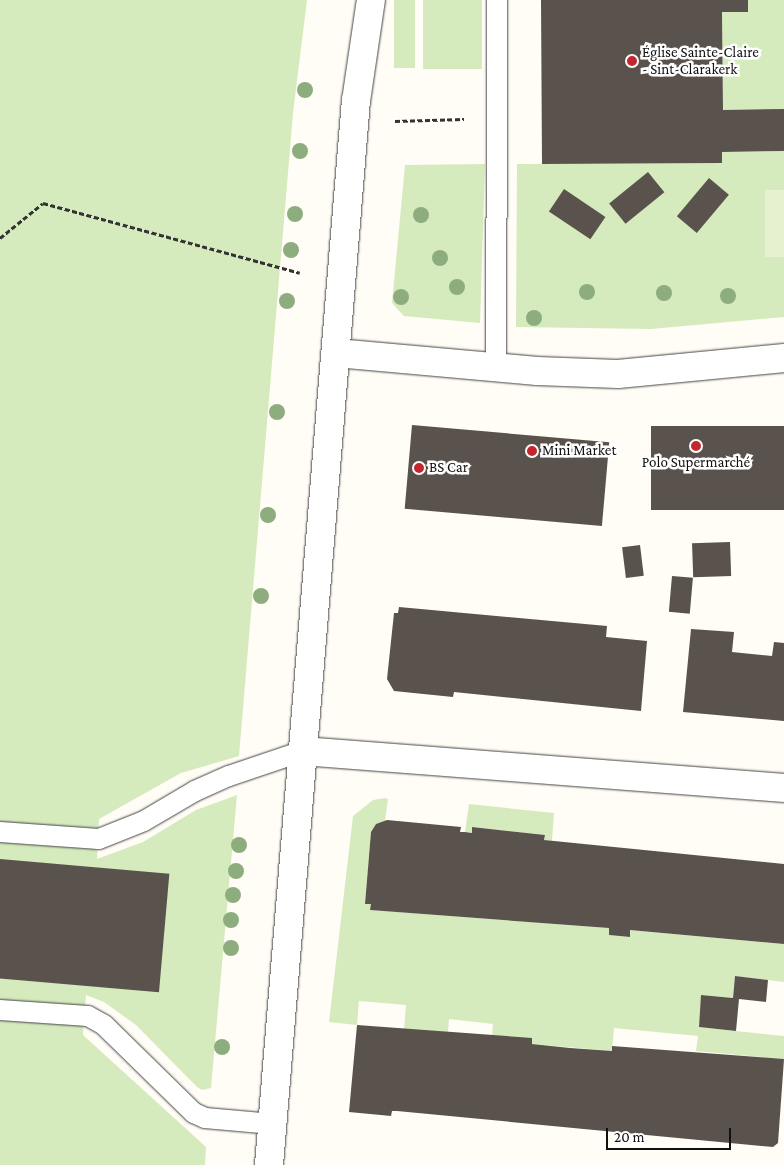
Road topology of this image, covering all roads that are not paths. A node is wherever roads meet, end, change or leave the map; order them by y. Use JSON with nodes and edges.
{"nodes":[{"id":1,"x":371,"y":0,"type":"edge"},
{"id":2,"x":497,"y":0,"type":"edge"},
{"id":3,"x":336,"y":352,"type":"junction"},
{"id":4,"x":784,"y":358,"type":"edge"},
{"id":5,"x":496,"y":367,"type":"junction"},
{"id":6,"x":303,"y":751,"type":"junction"},
{"id":7,"x":784,"y":788,"type":"edge"},
{"id":8,"x":0,"y":832,"type":"edge"},
{"id":9,"x":0,"y":1010,"type":"edge"},
{"id":10,"x":273,"y":1124,"type":"junction"},
{"id":11,"x":269,"y":1165,"type":"edge"}],
"edges":[{"from":1,"to":3,"type":"street"},
{"from":2,"to":5,"type":"lane"},
{"from":3,"to":5,"type":"street"},
{"from":3,"to":6,"type":"street"},
{"from":4,"to":5,"type":"street"},
{"from":6,"to":7,"type":"street"},
{"from":6,"to":8,"type":"lane"},
{"from":6,"to":10,"type":"street"},
{"from":9,"to":10,"type":"lane"},
{"from":10,"to":11,"type":"street"}]}
